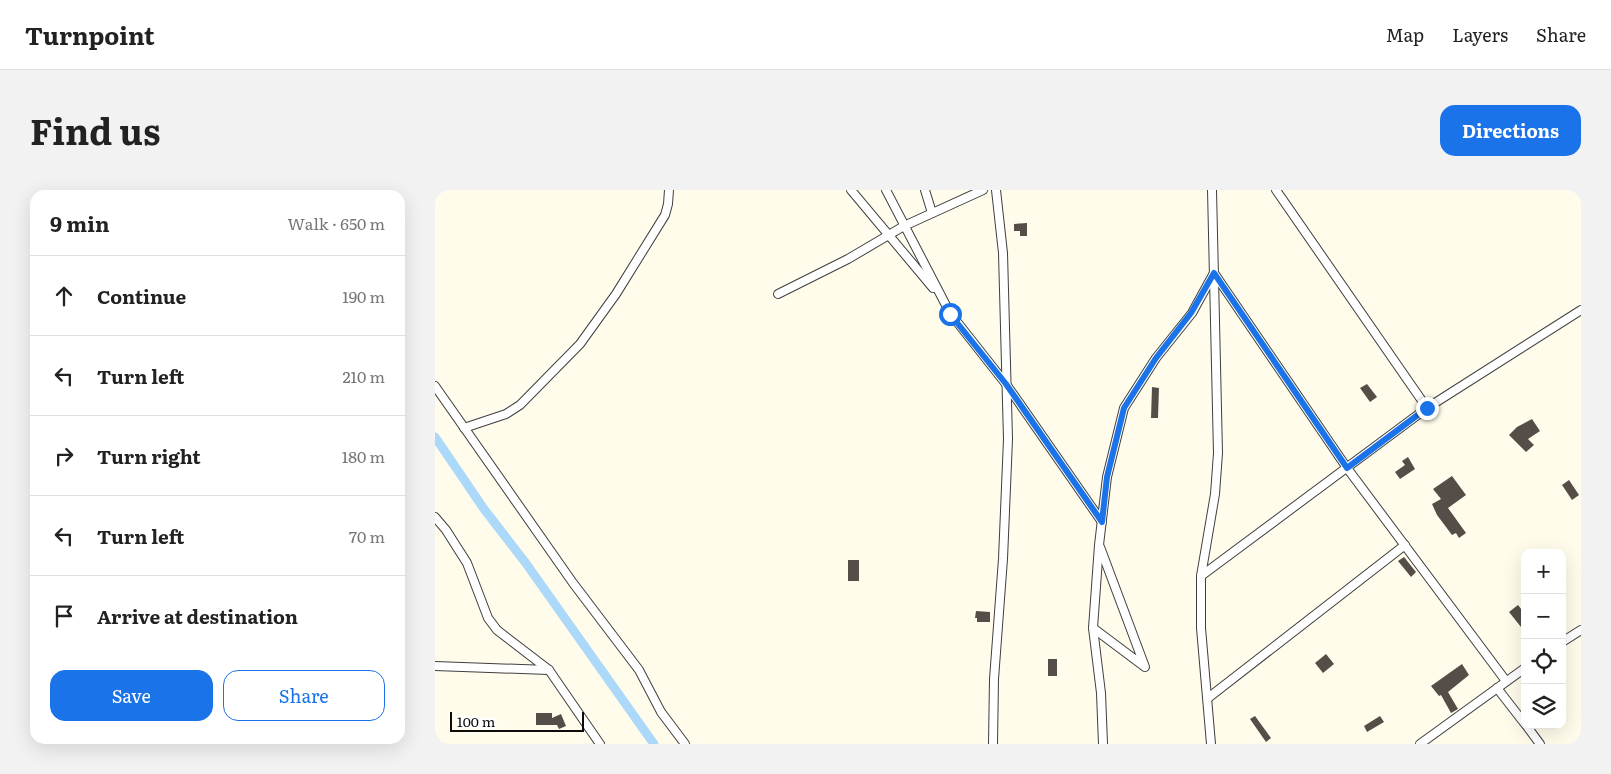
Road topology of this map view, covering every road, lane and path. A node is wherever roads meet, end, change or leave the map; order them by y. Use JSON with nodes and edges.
{"nodes":[{"id":1,"x":669,"y":190,"type":"edge"},
{"id":2,"x":851,"y":190,"type":"edge"},
{"id":3,"x":886,"y":190,"type":"edge"},
{"id":4,"x":925,"y":190,"type":"edge"},
{"id":5,"x":983,"y":190,"type":"edge"},
{"id":6,"x":996,"y":190,"type":"edge"},
{"id":7,"x":1212,"y":190,"type":"edge"},
{"id":8,"x":1276,"y":190,"type":"edge"},
{"id":9,"x":932,"y":213,"type":"junction"},
{"id":10,"x":904,"y":226,"type":"junction"},
{"id":11,"x":888,"y":236,"type":"junction"},
{"id":12,"x":1214,"y":273,"type":"junction"},
{"id":13,"x":778,"y":294,"type":"dead end"},
{"id":14,"x":942,"y":298,"type":"junction"},
{"id":15,"x":1581,"y":310,"type":"edge"},
{"id":16,"x":1006,"y":384,"type":"junction"},
{"id":17,"x":435,"y":386,"type":"edge"},
{"id":18,"x":1427,"y":408,"type":"junction"},
{"id":19,"x":464,"y":428,"type":"junction"},
{"id":20,"x":1347,"y":468,"type":"junction"},
{"id":21,"x":435,"y":517,"type":"edge"},
{"id":22,"x":1102,"y":522,"type":"junction"},
{"id":23,"x":1099,"y":545,"type":"junction"},
{"id":24,"x":1405,"y":545,"type":"junction"},
{"id":25,"x":1201,"y":576,"type":"junction"},
{"id":26,"x":1093,"y":628,"type":"junction"},
{"id":27,"x":1581,"y":630,"type":"edge"},
{"id":28,"x":1566,"y":639,"type":"edge"},
{"id":29,"x":435,"y":666,"type":"edge"},
{"id":30,"x":549,"y":670,"type":"junction"},
{"id":31,"x":1521,"y":671,"type":"edge"},
{"id":32,"x":1506,"y":681,"type":"junction"},
{"id":33,"x":1497,"y":688,"type":"junction"},
{"id":34,"x":1208,"y":698,"type":"junction"},
{"id":35,"x":1521,"y":719,"type":"edge"},
{"id":36,"x":1529,"y":729,"type":"edge"},
{"id":37,"x":600,"y":744,"type":"edge"},
{"id":38,"x":685,"y":744,"type":"edge"},
{"id":39,"x":993,"y":744,"type":"edge"},
{"id":40,"x":1103,"y":744,"type":"edge"},
{"id":41,"x":1211,"y":744,"type":"edge"},
{"id":42,"x":1420,"y":744,"type":"edge"},
{"id":43,"x":1540,"y":744,"type":"edge"}],
"edges":[{"from":1,"to":19,"type":"street"},
{"from":2,"to":11,"type":"street"},
{"from":3,"to":10,"type":"street"},
{"from":4,"to":9,"type":"street"},
{"from":5,"to":9,"type":"street"},
{"from":6,"to":16,"type":"street"},
{"from":7,"to":12,"type":"street"},
{"from":8,"to":18,"type":"street"},
{"from":9,"to":10,"type":"street"},
{"from":10,"to":11,"type":"street"},
{"from":10,"to":14,"type":"street"},
{"from":11,"to":13,"type":"street"},
{"from":11,"to":14,"type":"street"},
{"from":12,"to":20,"type":"street"},
{"from":12,"to":22,"type":"street"},
{"from":12,"to":25,"type":"street"},
{"from":14,"to":16,"type":"street"},
{"from":15,"to":18,"type":"street"},
{"from":16,"to":22,"type":"street"},
{"from":16,"to":39,"type":"street"},
{"from":17,"to":19,"type":"street"},
{"from":18,"to":20,"type":"street"},
{"from":19,"to":38,"type":"street"},
{"from":20,"to":24,"type":"street"},
{"from":20,"to":25,"type":"street"},
{"from":21,"to":30,"type":"street"},
{"from":22,"to":23,"type":"street"},
{"from":23,"to":26,"type":"street"},
{"from":23,"to":26,"type":"street"},
{"from":24,"to":32,"type":"street"},
{"from":24,"to":34,"type":"street"},
{"from":25,"to":34,"type":"street"},
{"from":26,"to":40,"type":"street"},
{"from":27,"to":28,"type":"street"},
{"from":29,"to":30,"type":"street"},
{"from":30,"to":37,"type":"street"},
{"from":31,"to":32,"type":"street"},
{"from":32,"to":33,"type":"street"},
{"from":33,"to":35,"type":"street"},
{"from":33,"to":42,"type":"street"},
{"from":34,"to":41,"type":"street"},
{"from":36,"to":43,"type":"street"}]}
